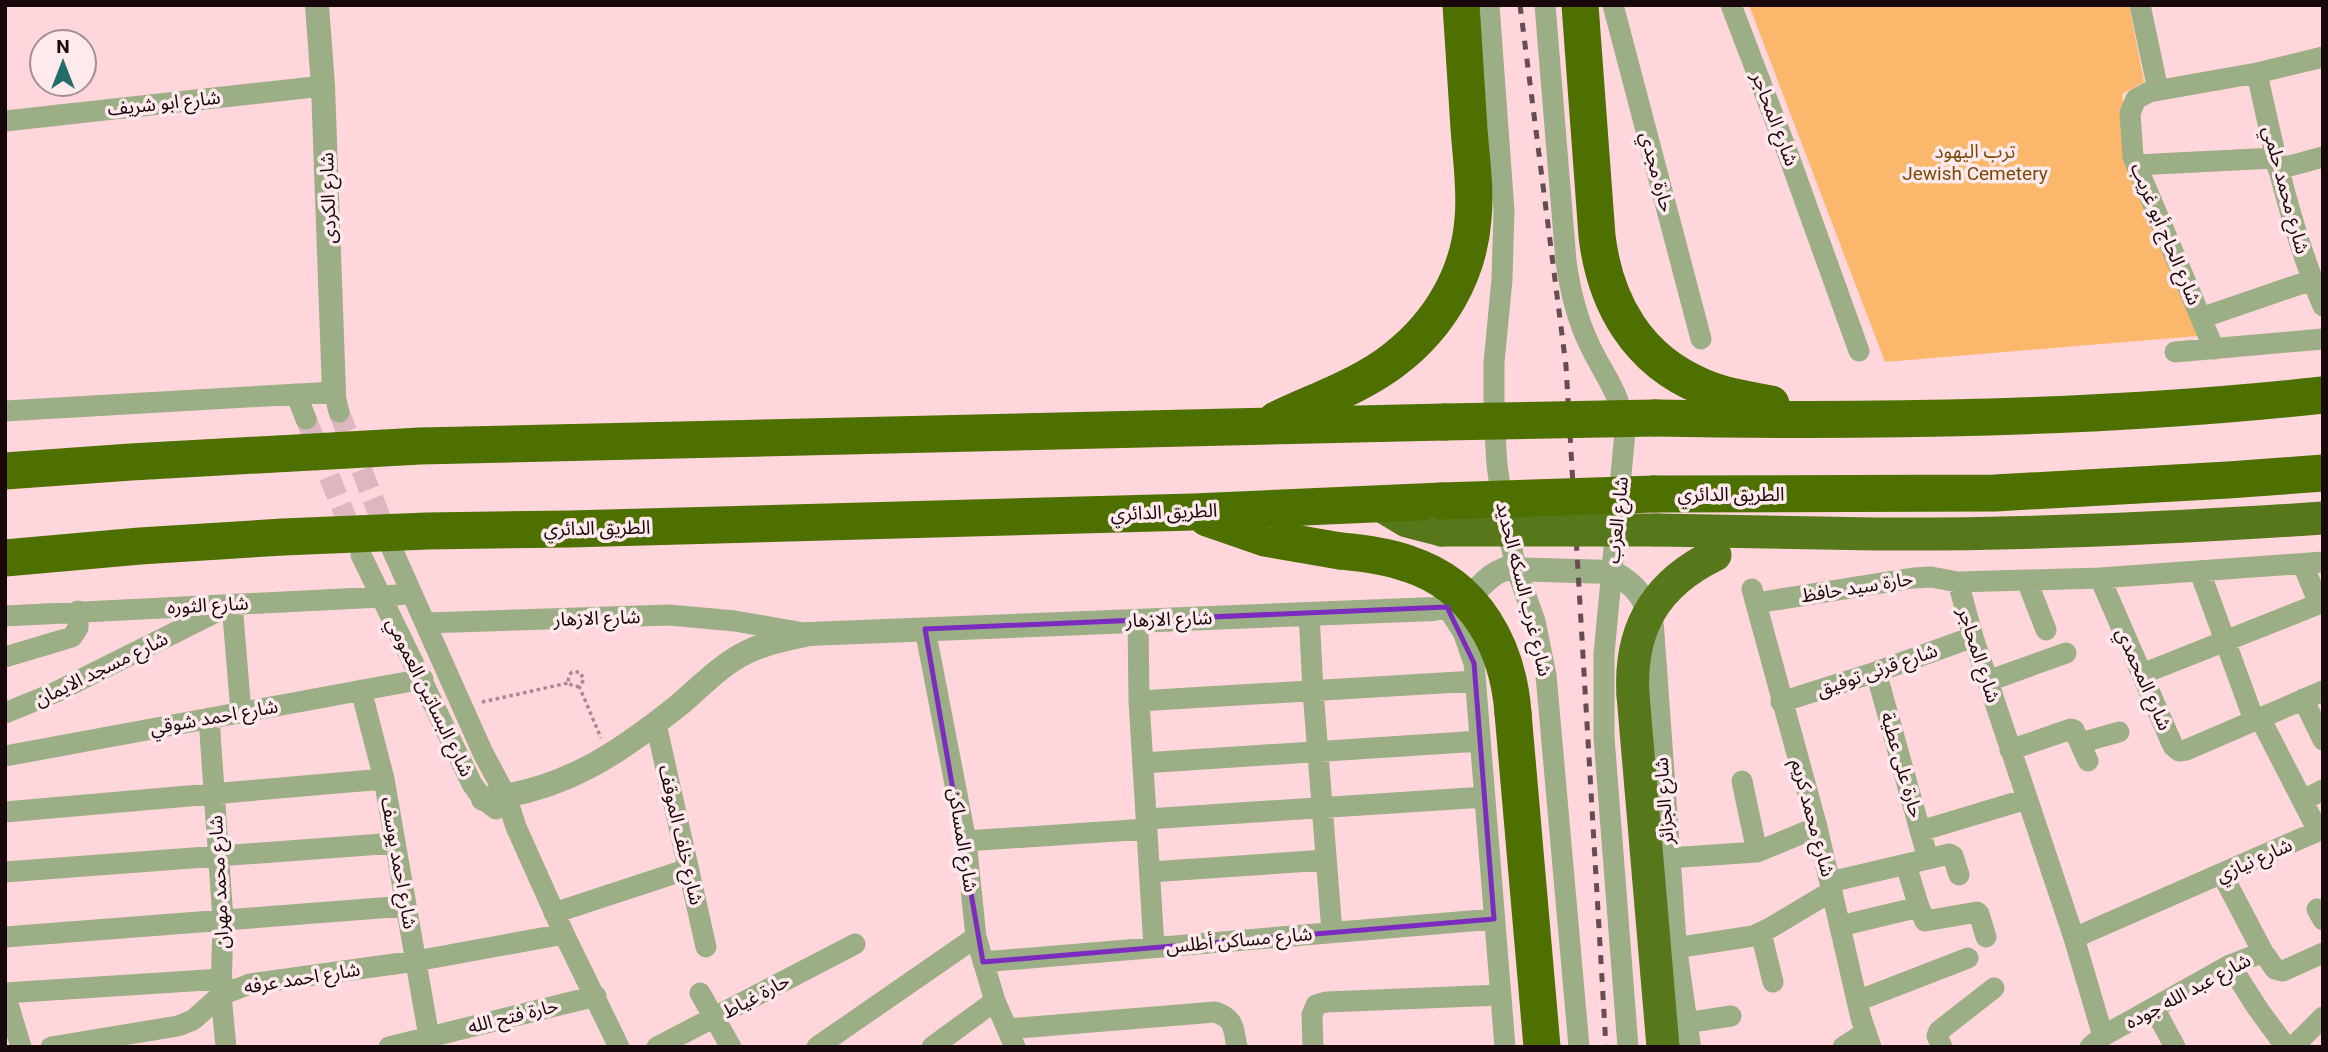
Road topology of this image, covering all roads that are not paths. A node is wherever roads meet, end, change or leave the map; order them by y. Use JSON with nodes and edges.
{"nodes":[{"id":1,"x":317,"y":5,"type":"edge"},
{"id":2,"x":1461,"y":5,"type":"edge"},
{"id":3,"x":1489,"y":5,"type":"edge"},
{"id":4,"x":1545,"y":5,"type":"edge"},
{"id":5,"x":1580,"y":5,"type":"edge"},
{"id":6,"x":1613,"y":5,"type":"edge"},
{"id":7,"x":1731,"y":5,"type":"edge"},
{"id":8,"x":2140,"y":5,"type":"edge"},
{"id":9,"x":2323,"y":57,"type":"edge"},
{"id":10,"x":2257,"y":73,"type":"junction"},
{"id":11,"x":323,"y":86,"type":"junction"},
{"id":12,"x":2158,"y":90,"type":"junction"},
{"id":13,"x":5,"y":121,"type":"edge"},
{"id":14,"x":2323,"y":157,"type":"edge"},
{"id":15,"x":2276,"y":164,"type":"junction"},
{"id":16,"x":2136,"y":165,"type":"junction"},
{"id":17,"x":2314,"y":272,"type":"edge"},
{"id":18,"x":2323,"y":306,"type":"edge"},
{"id":19,"x":2201,"y":318,"type":"junction"},
{"id":20,"x":1701,"y":339,"type":"dead end"},
{"id":21,"x":2323,"y":339,"type":"edge"},
{"id":22,"x":2214,"y":349,"type":"junction"},
{"id":23,"x":1859,"y":351,"type":"dead end"},
{"id":24,"x":2175,"y":352,"type":"dead end"},
{"id":25,"x":296,"y":394,"type":"junction"},
{"id":26,"x":2323,"y":396,"type":"edge"},
{"id":27,"x":336,"y":402,"type":"joint"},
{"id":28,"x":5,"y":411,"type":"edge"},
{"id":29,"x":306,"y":419,"type":"tunnel mouth"},
{"id":30,"x":1861,"y":421,"type":"junction"},
{"id":31,"x":1263,"y":426,"type":"junction"},
{"id":32,"x":5,"y":471,"type":"edge"},
{"id":33,"x":2323,"y":473,"type":"edge"},
{"id":34,"x":1193,"y":512,"type":"junction"},
{"id":35,"x":1442,"y":515,"type":"junction"},
{"id":36,"x":2323,"y":518,"type":"edge"},
{"id":37,"x":1781,"y":531,"type":"junction"},
{"id":38,"x":392,"y":549,"type":"tunnel mouth"},
{"id":39,"x":360,"y":555,"type":"tunnel mouth"},
{"id":40,"x":5,"y":558,"type":"edge"},
{"id":41,"x":2313,"y":564,"type":"edge"},
{"id":42,"x":1516,"y":568,"type":"junction"},
{"id":43,"x":1612,"y":572,"type":"junction"},
{"id":44,"x":2200,"y":572,"type":"junction"},
{"id":45,"x":2100,"y":579,"type":"junction"},
{"id":46,"x":2027,"y":581,"type":"junction"},
{"id":47,"x":1958,"y":582,"type":"junction"},
{"id":48,"x":411,"y":593,"type":"junction"},
{"id":49,"x":1754,"y":596,"type":"joint"},
{"id":50,"x":381,"y":597,"type":"junction"},
{"id":51,"x":232,"y":604,"type":"junction"},
{"id":52,"x":1447,"y":607,"type":"junction"},
{"id":53,"x":78,"y":611,"type":"junction"},
{"id":54,"x":1309,"y":613,"type":"junction"},
{"id":55,"x":5,"y":616,"type":"edge"},
{"id":56,"x":1138,"y":620,"type":"junction"},
{"id":57,"x":425,"y":623,"type":"junction"},
{"id":58,"x":925,"y":629,"type":"junction"},
{"id":59,"x":2046,"y":630,"type":"dead end"},
{"id":60,"x":809,"y":634,"type":"junction"},
{"id":61,"x":1973,"y":637,"type":"junction"},
{"id":62,"x":2225,"y":642,"type":"junction"},
{"id":63,"x":2066,"y":653,"type":"dead end"},
{"id":64,"x":5,"y":657,"type":"edge"},
{"id":65,"x":1876,"y":672,"type":"junction"},
{"id":66,"x":2142,"y":674,"type":"junction"},
{"id":67,"x":423,"y":679,"type":"junction"},
{"id":68,"x":1475,"y":681,"type":"junction"},
{"id":69,"x":1987,"y":681,"type":"junction"},
{"id":70,"x":360,"y":690,"type":"junction"},
{"id":71,"x":1313,"y":691,"type":"junction"},
{"id":72,"x":2323,"y":691,"type":"edge"},
{"id":73,"x":2303,"y":699,"type":"junction"},
{"id":74,"x":1139,"y":701,"type":"junction"},
{"id":75,"x":1782,"y":702,"type":"junction"},
{"id":76,"x":241,"y":712,"type":"junction"},
{"id":77,"x":5,"y":713,"type":"edge"},
{"id":78,"x":209,"y":718,"type":"junction"},
{"id":79,"x":2257,"y":719,"type":"junction"},
{"id":80,"x":656,"y":724,"type":"junction"},
{"id":81,"x":2119,"y":732,"type":"dead end"},
{"id":82,"x":2323,"y":740,"type":"edge"},
{"id":83,"x":1480,"y":741,"type":"junction"},
{"id":84,"x":2010,"y":750,"type":"junction"},
{"id":85,"x":1318,"y":752,"type":"junction"},
{"id":86,"x":5,"y":756,"type":"edge"},
{"id":87,"x":1143,"y":763,"type":"junction"},
{"id":88,"x":384,"y":779,"type":"junction"},
{"id":89,"x":1742,"y":781,"type":"dead end"},
{"id":90,"x":2323,"y":790,"type":"edge"},
{"id":91,"x":215,"y":794,"type":"junction"},
{"id":92,"x":1485,"y":797,"type":"junction"},
{"id":93,"x":495,"y":798,"type":"junction"},
{"id":94,"x":2027,"y":799,"type":"junction"},
{"id":95,"x":2302,"y":800,"type":"junction"},
{"id":96,"x":1322,"y":807,"type":"junction"},
{"id":97,"x":5,"y":812,"type":"edge"},
{"id":98,"x":1147,"y":824,"type":"junction"},
{"id":99,"x":1816,"y":827,"type":"junction"},
{"id":100,"x":1920,"y":831,"type":"junction"},
{"id":101,"x":966,"y":841,"type":"junction"},
{"id":102,"x":395,"y":843,"type":"junction"},
{"id":103,"x":1757,"y":852,"type":"junction"},
{"id":104,"x":219,"y":856,"type":"junction"},
{"id":105,"x":1668,"y":858,"type":"junction"},
{"id":106,"x":1928,"y":859,"type":"junction"},
{"id":107,"x":1326,"y":860,"type":"junction"},
{"id":108,"x":1906,"y":865,"type":"junction"},
{"id":109,"x":688,"y":869,"type":"junction"},
{"id":110,"x":5,"y":872,"type":"edge"},
{"id":111,"x":1150,"y":872,"type":"junction"},
{"id":112,"x":2222,"y":874,"type":"junction"},
{"id":113,"x":1959,"y":875,"type":"dead end"},
{"id":114,"x":1831,"y":887,"type":"junction"},
{"id":115,"x":406,"y":906,"type":"junction"},
{"id":116,"x":1919,"y":907,"type":"junction"},
{"id":117,"x":554,"y":913,"type":"junction"},
{"id":118,"x":1494,"y":919,"type":"junction"},
{"id":119,"x":223,"y":920,"type":"junction"},
{"id":120,"x":1840,"y":926,"type":"junction"},
{"id":121,"x":1332,"y":932,"type":"junction"},
{"id":122,"x":1761,"y":933,"type":"junction"},
{"id":123,"x":564,"y":934,"type":"junction"},
{"id":124,"x":5,"y":937,"type":"edge"},
{"id":125,"x":976,"y":937,"type":"junction"},
{"id":126,"x":1986,"y":937,"type":"dead end"},
{"id":127,"x":2074,"y":938,"type":"junction"},
{"id":128,"x":855,"y":944,"type":"dead end"},
{"id":129,"x":706,"y":947,"type":"dead end"},
{"id":130,"x":1154,"y":947,"type":"junction"},
{"id":131,"x":1675,"y":948,"type":"junction"},
{"id":132,"x":2323,"y":953,"type":"edge"},
{"id":133,"x":2264,"y":954,"type":"junction"},
{"id":134,"x":1968,"y":958,"type":"dead end"},
{"id":135,"x":416,"y":961,"type":"junction"},
{"id":136,"x":983,"y":962,"type":"junction"},
{"id":137,"x":2230,"y":965,"type":"junction"},
{"id":138,"x":1773,"y":982,"type":"dead end"},
{"id":139,"x":221,"y":987,"type":"junction"},
{"id":140,"x":1994,"y":988,"type":"dead end"},
{"id":141,"x":700,"y":993,"type":"dead end"},
{"id":142,"x":1501,"y":995,"type":"junction"},
{"id":143,"x":596,"y":996,"type":"junction"},
{"id":144,"x":6,"y":997,"type":"edge"},
{"id":145,"x":995,"y":1001,"type":"junction"},
{"id":146,"x":1857,"y":1001,"type":"junction"},
{"id":147,"x":2154,"y":1008,"type":"junction"},
{"id":148,"x":1731,"y":1016,"type":"dead end"},
{"id":149,"x":2323,"y":1017,"type":"edge"},
{"id":150,"x":715,"y":1018,"type":"junction"},
{"id":151,"x":1011,"y":1038,"type":"edge"},
{"id":152,"x":1679,"y":1039,"type":"edge"},
{"id":153,"x":1868,"y":1040,"type":"edge"},
{"id":154,"x":420,"y":1041,"type":"edge"},
{"id":155,"x":2096,"y":1041,"type":"edge"},
{"id":156,"x":21,"y":1047,"type":"edge"},
{"id":157,"x":51,"y":1047,"type":"edge"},
{"id":158,"x":226,"y":1047,"type":"edge"},
{"id":159,"x":389,"y":1047,"type":"edge"},
{"id":160,"x":619,"y":1047,"type":"edge"},
{"id":161,"x":657,"y":1047,"type":"edge"},
{"id":162,"x":731,"y":1047,"type":"edge"},
{"id":163,"x":817,"y":1047,"type":"edge"},
{"id":164,"x":932,"y":1047,"type":"edge"},
{"id":165,"x":1237,"y":1047,"type":"edge"},
{"id":166,"x":1313,"y":1047,"type":"edge"},
{"id":167,"x":1505,"y":1047,"type":"edge"},
{"id":168,"x":1542,"y":1047,"type":"edge"},
{"id":169,"x":1579,"y":1047,"type":"edge"},
{"id":170,"x":1628,"y":1047,"type":"edge"},
{"id":171,"x":1843,"y":1047,"type":"edge"},
{"id":172,"x":1942,"y":1047,"type":"edge"},
{"id":173,"x":2175,"y":1047,"type":"edge"},
{"id":174,"x":2286,"y":1047,"type":"edge"},
{"id":175,"x":2293,"y":1047,"type":"edge"}],
"edges":[{"from":1,"to":11,"type":"street","name":"شارع الكردى"},
{"from":2,"to":31,"type":"highway"},
{"from":3,"to":42,"type":"street","name":"شارع غرب السكه الحديد"},
{"from":4,"to":43,"type":"street","name":"شارع العزب"},
{"from":5,"to":30,"type":"highway"},
{"from":6,"to":20,"type":"street","name":"حارة مجدي"},
{"from":7,"to":23,"type":"street","name":"شارع المحاجر"},
{"from":8,"to":12,"type":"street"},
{"from":9,"to":10,"type":"street"},
{"from":10,"to":12,"type":"street"},
{"from":10,"to":15,"type":"street","name":"شارع محمد حلمي"},
{"from":11,"to":13,"type":"street","name":"شارع ابو شريف"},
{"from":11,"to":27,"type":"street","name":"شارع الكردى"},
{"from":12,"to":16,"type":"street","name":"شارع الحاج أبو غريب"},
{"from":14,"to":15,"type":"street"},
{"from":15,"to":16,"type":"street"},
{"from":15,"to":17,"type":"street","name":"شارع محمد حلمي"},
{"from":16,"to":19,"type":"street","name":"شارع الحاج أبو غريب"},
{"from":17,"to":18,"type":"street","name":"شارع محمد حلمي"},
{"from":17,"to":19,"type":"street"},
{"from":19,"to":22,"type":"street","name":"شارع الحاج أبو غريب"},
{"from":21,"to":22,"type":"street"},
{"from":22,"to":24,"type":"street"},
{"from":25,"to":27,"type":"street"},
{"from":25,"to":28,"type":"street"},
{"from":25,"to":29,"type":"street"},
{"from":26,"to":30,"type":"highway"},
{"from":30,"to":31,"type":"highway","bridge":true},
{"from":31,"to":32,"type":"highway"},
{"from":33,"to":35,"type":"highway","name":"الطريق الدائري","bridge":true},
{"from":34,"to":35,"type":"highway","name":"الطريق الدائري"},
{"from":34,"to":40,"type":"highway","name":"الطريق الدائري"},
{"from":34,"to":168,"type":"highway","bridge":true},
{"from":35,"to":37,"type":"highway","bridge":true},
{"from":36,"to":37,"type":"highway"},
{"from":37,"to":152,"type":"highway","bridge":true},
{"from":38,"to":48,"type":"street","name":"شارع البساتين العمومي"},
{"from":39,"to":50,"type":"street","name":"شارع البساتين العمومي"},
{"from":41,"to":44,"type":"street","name":"شارع المحاجر"},
{"from":41,"to":62,"type":"street"},
{"from":42,"to":43,"type":"street"},
{"from":42,"to":52,"type":"street","name":"شارع الازهار"},
{"from":42,"to":169,"type":"street","name":"شارع غرب السكه الحديد"},
{"from":43,"to":105,"type":"street","name":"شارع الجزائر"},
{"from":43,"to":170,"type":"street","name":"شارع العزب"},
{"from":44,"to":45,"type":"street","name":"شارع المحاجر"},
{"from":44,"to":62,"type":"street","name":"شارع نيازي"},
{"from":45,"to":46,"type":"street","name":"شارع المحاجر"},
{"from":45,"to":66,"type":"street","name":"شارع المحمدي"},
{"from":46,"to":47,"type":"street","name":"شارع المحاجر"},
{"from":46,"to":59,"type":"street"},
{"from":47,"to":49,"type":"street","name":"حارة سيد حافظ"},
{"from":47,"to":61,"type":"street","name":"شارع المحاجر"},
{"from":48,"to":50,"type":"street","name":"شارع الثوره"},
{"from":48,"to":57,"type":"street","name":"شارع البساتين العمومي"},
{"from":49,"to":75,"type":"street","name":"شارع محمد كريم"},
{"from":50,"to":51,"type":"street","name":"شارع الثوره"},
{"from":50,"to":67,"type":"street","name":"شارع البساتين العمومي"},
{"from":51,"to":53,"type":"street","name":"شارع الثوره"},
{"from":51,"to":76,"type":"street"},
{"from":51,"to":77,"type":"street","name":"شارع مسجد الايمان"},
{"from":52,"to":54,"type":"street","name":"شارع الازهار"},
{"from":52,"to":68,"type":"street"},
{"from":53,"to":55,"type":"street","name":"شارع الثوره"},
{"from":53,"to":64,"type":"street"},
{"from":54,"to":56,"type":"street","name":"شارع الازهار"},
{"from":54,"to":71,"type":"street"},
{"from":56,"to":58,"type":"street","name":"شارع الازهار"},
{"from":56,"to":74,"type":"street"},
{"from":57,"to":60,"type":"street","name":"شارع الازهار"},
{"from":57,"to":93,"type":"street","name":"شارع البساتين العمومي"},
{"from":58,"to":60,"type":"street","name":"شارع الازهار"},
{"from":58,"to":101,"type":"street","name":"شارع المساكن"},
{"from":60,"to":80,"type":"street","name":"شارع الازهار"},
{"from":61,"to":65,"type":"street","name":"شارع قرنى توفيق"},
{"from":61,"to":69,"type":"street","name":"شارع المحاجر"},
{"from":62,"to":66,"type":"street"},
{"from":62,"to":79,"type":"street","name":"شارع نيازي"},
{"from":63,"to":69,"type":"street"},
{"from":65,"to":75,"type":"street","name":"شارع قرنى توفيق"},
{"from":65,"to":100,"type":"street","name":"حارة على عطية"},
{"from":66,"to":79,"type":"street","name":"شارع المحمدي"},
{"from":67,"to":70,"type":"street","name":"شارع احمد شوقي"},
{"from":67,"to":93,"type":"street","name":"شارع البساتين العمومي"},
{"from":68,"to":71,"type":"street"},
{"from":68,"to":83,"type":"street"},
{"from":69,"to":84,"type":"street","name":"شارع المحاجر"},
{"from":70,"to":76,"type":"street","name":"شارع احمد شوقي"},
{"from":70,"to":88,"type":"street","name":"شارع احمد يوسف"},
{"from":71,"to":74,"type":"street"},
{"from":71,"to":85,"type":"street"},
{"from":72,"to":73,"type":"street","name":"شارع المحمدي"},
{"from":73,"to":79,"type":"street","name":"شارع المحمدي"},
{"from":73,"to":82,"type":"street"},
{"from":74,"to":87,"type":"street"},
{"from":75,"to":99,"type":"street","name":"شارع محمد كريم"},
{"from":76,"to":78,"type":"street","name":"شارع احمد شوقي"},
{"from":78,"to":86,"type":"street","name":"شارع احمد شوقي"},
{"from":78,"to":91,"type":"street","name":"شارع محمد مهران"},
{"from":79,"to":95,"type":"street","name":"شارع نيازي"},
{"from":80,"to":93,"type":"street","name":"شارع الازهار"},
{"from":80,"to":109,"type":"street","name":"شارع خلف الموقف"},
{"from":81,"to":84,"type":"street"},
{"from":83,"to":85,"type":"street"},
{"from":83,"to":92,"type":"street"},
{"from":84,"to":94,"type":"street","name":"شارع المحاجر"},
{"from":85,"to":87,"type":"street"},
{"from":85,"to":96,"type":"street"},
{"from":87,"to":98,"type":"street"},
{"from":88,"to":91,"type":"street"},
{"from":88,"to":102,"type":"street","name":"شارع احمد يوسف"},
{"from":89,"to":103,"type":"street"},
{"from":90,"to":95,"type":"street"},
{"from":91,"to":97,"type":"street"},
{"from":91,"to":104,"type":"street","name":"شارع محمد مهران"},
{"from":92,"to":96,"type":"street"},
{"from":92,"to":118,"type":"street"},
{"from":93,"to":117,"type":"street","name":"شارع البساتين العمومي"},
{"from":94,"to":100,"type":"street"},
{"from":94,"to":127,"type":"street","name":"شارع المحاجر"},
{"from":95,"to":112,"type":"street","name":"شارع نيازي"},
{"from":96,"to":98,"type":"street"},
{"from":96,"to":107,"type":"street"},
{"from":98,"to":101,"type":"street"},
{"from":98,"to":111,"type":"street"},
{"from":99,"to":103,"type":"street"},
{"from":99,"to":114,"type":"street","name":"شارع محمد كريم"},
{"from":100,"to":106,"type":"street","name":"حارة على عطية"},
{"from":101,"to":125,"type":"street","name":"شارع المساكن"},
{"from":102,"to":104,"type":"street"},
{"from":102,"to":115,"type":"street","name":"شارع احمد يوسف"},
{"from":103,"to":105,"type":"street"},
{"from":104,"to":110,"type":"street"},
{"from":104,"to":119,"type":"street","name":"شارع محمد مهران"},
{"from":105,"to":131,"type":"street","name":"شارع الجزائر"},
{"from":106,"to":108,"type":"street"},
{"from":106,"to":113,"type":"street"},
{"from":107,"to":111,"type":"street"},
{"from":107,"to":121,"type":"street"},
{"from":108,"to":114,"type":"street"},
{"from":108,"to":116,"type":"street"},
{"from":109,"to":117,"type":"street"},
{"from":109,"to":129,"type":"street","name":"شارع خلف الموقف"},
{"from":111,"to":130,"type":"street"},
{"from":112,"to":127,"type":"street","name":"شارع نيازي"},
{"from":112,"to":133,"type":"street"},
{"from":114,"to":120,"type":"street","name":"شارع محمد كريم"},
{"from":114,"to":122,"type":"street"},
{"from":115,"to":119,"type":"street"},
{"from":115,"to":135,"type":"street","name":"شارع احمد يوسف"},
{"from":116,"to":120,"type":"street"},
{"from":116,"to":126,"type":"street"},
{"from":117,"to":123,"type":"street","name":"شارع البساتين العمومي"},
{"from":118,"to":121,"type":"street","name":"شارع مساكن أطلس"},
{"from":118,"to":142,"type":"street"},
{"from":119,"to":124,"type":"street"},
{"from":119,"to":139,"type":"street","name":"شارع محمد مهران"},
{"from":120,"to":146,"type":"street","name":"شارع محمد كريم"},
{"from":121,"to":130,"type":"street","name":"شارع مساكن أطلس"},
{"from":122,"to":131,"type":"street"},
{"from":122,"to":138,"type":"street"},
{"from":123,"to":135,"type":"street","name":"شارع احمد عرفه"},
{"from":123,"to":143,"type":"street","name":"شارع البساتين العمومي"},
{"from":125,"to":136,"type":"street","name":"شارع المساكن"},
{"from":125,"to":163,"type":"street"},
{"from":127,"to":155,"type":"street","name":"شارع المحاجر"},
{"from":128,"to":150,"type":"street","name":"حارة غياط"},
{"from":130,"to":136,"type":"street","name":"شارع مساكن أطلس"},
{"from":131,"to":152,"type":"street","name":"شارع الجزائر"},
{"from":132,"to":133,"type":"street","name":"شارع عبد الله جوده"},
{"from":133,"to":137,"type":"street","name":"شارع عبد الله جوده"},
{"from":134,"to":146,"type":"street"},
{"from":135,"to":139,"type":"street","name":"شارع احمد عرفه"},
{"from":135,"to":154,"type":"street","name":"شارع احمد يوسف"},
{"from":136,"to":145,"type":"street","name":"شارع المساكن"},
{"from":137,"to":147,"type":"street","name":"شارع عبد الله جوده"},
{"from":137,"to":174,"type":"street"},
{"from":139,"to":144,"type":"street"},
{"from":139,"to":157,"type":"street","name":"شارع احمد عرفه"},
{"from":139,"to":158,"type":"street","name":"شارع محمد مهران"},
{"from":140,"to":172,"type":"street"},
{"from":141,"to":150,"type":"street"},
{"from":142,"to":166,"type":"street"},
{"from":142,"to":167,"type":"street"},
{"from":143,"to":154,"type":"street","name":"حارة فتح الله"},
{"from":143,"to":160,"type":"street","name":"شارع البساتين العمومي"},
{"from":144,"to":156,"type":"street"},
{"from":145,"to":151,"type":"street","name":"شارع المساكن"},
{"from":145,"to":164,"type":"street"},
{"from":146,"to":153,"type":"street","name":"شارع محمد كريم"},
{"from":147,"to":155,"type":"street","name":"شارع عبد الله جوده"},
{"from":147,"to":173,"type":"street"},
{"from":148,"to":152,"type":"street"},
{"from":149,"to":175,"type":"street"},
{"from":150,"to":161,"type":"street","name":"حارة غياط"},
{"from":150,"to":162,"type":"street"},
{"from":151,"to":165,"type":"street"},
{"from":153,"to":171,"type":"street"},
{"from":154,"to":159,"type":"street","name":"حارة فتح الله"}]}
